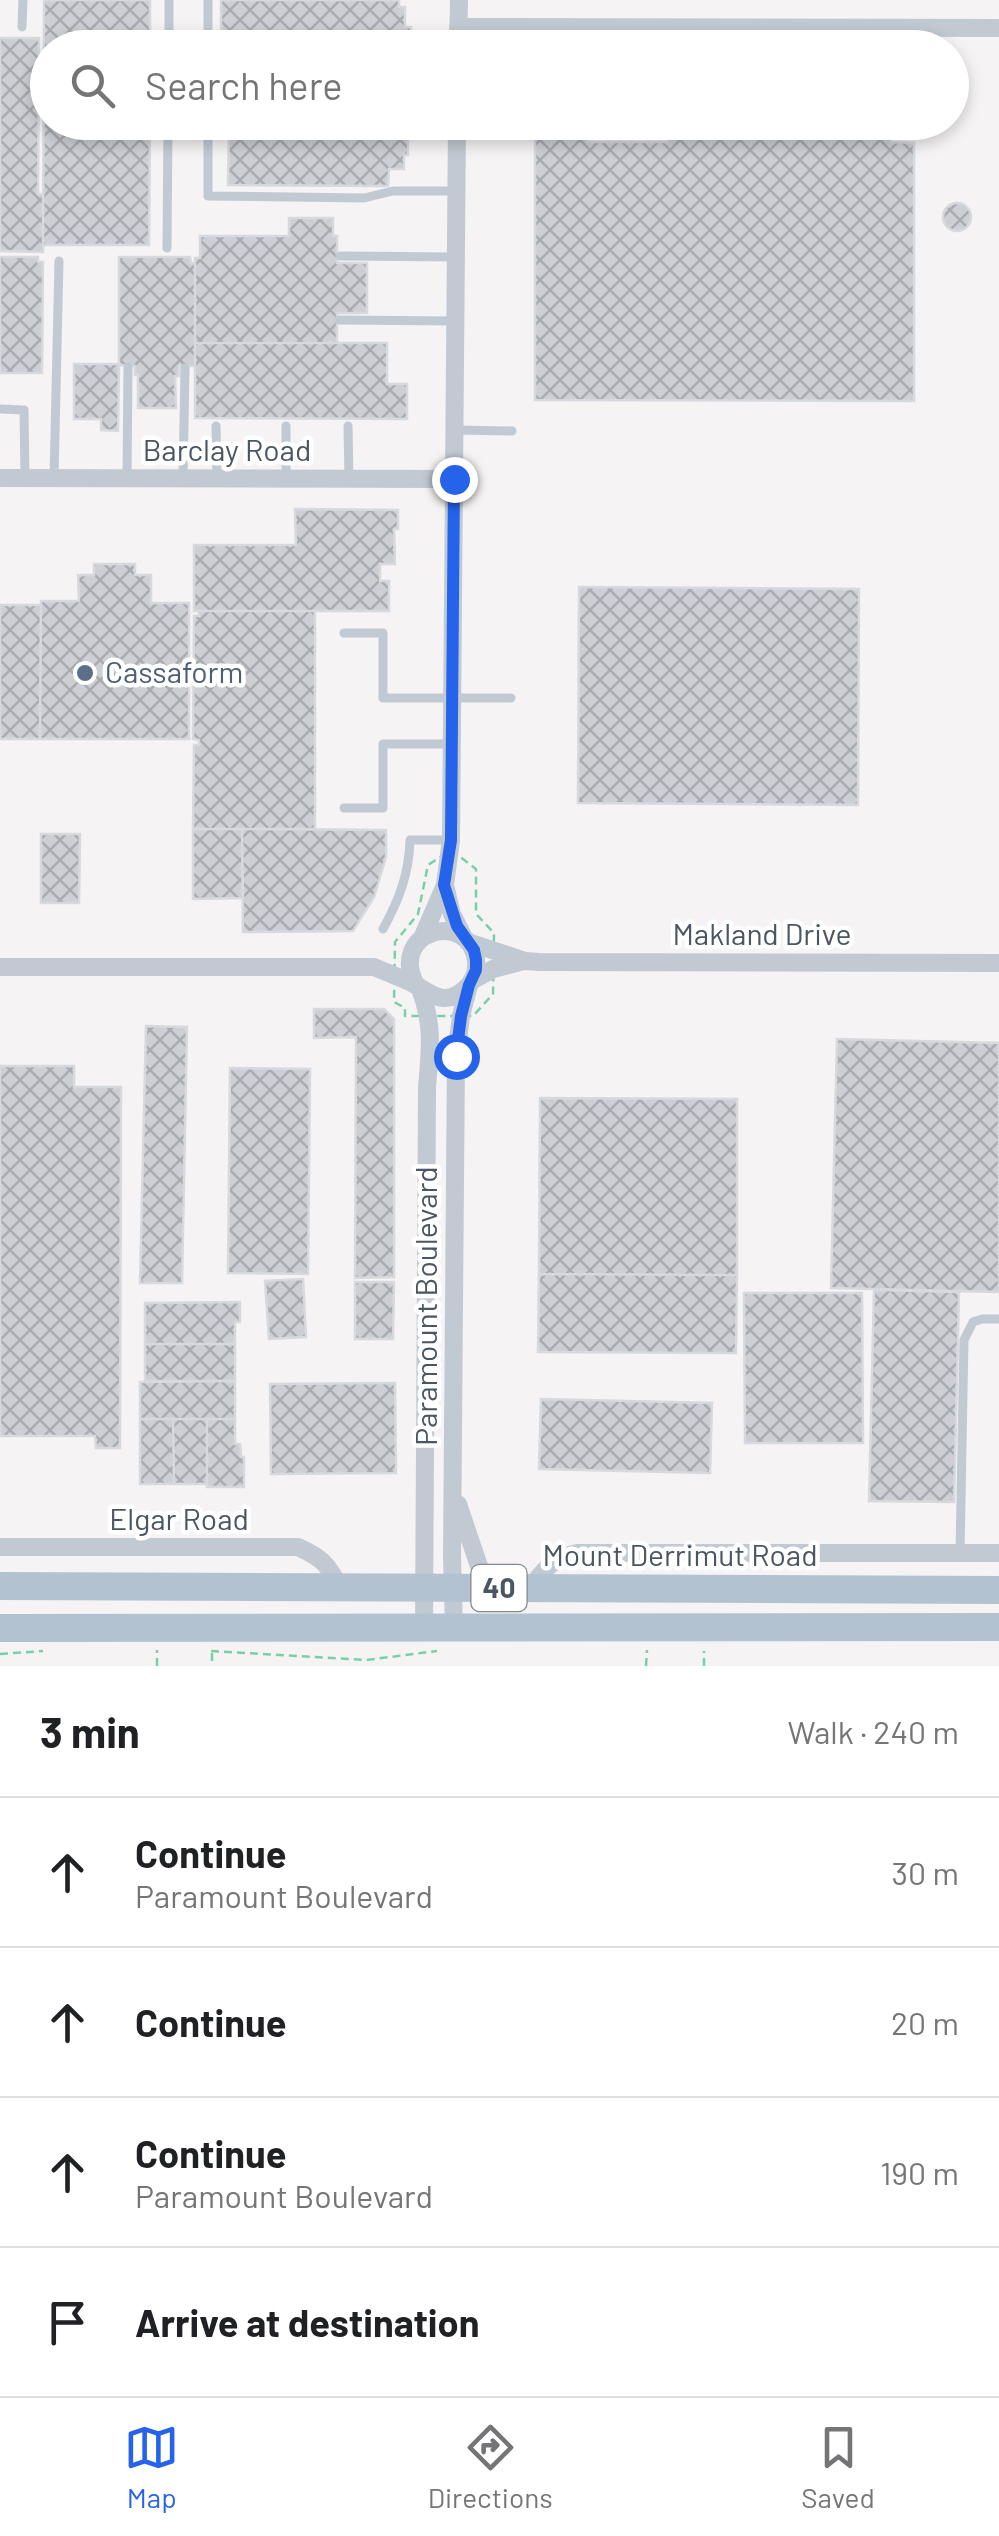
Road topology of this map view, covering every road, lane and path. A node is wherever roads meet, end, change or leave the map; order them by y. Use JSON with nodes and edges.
{"nodes":[{"id":1,"x":22,"y":0,"type":"edge"},
{"id":2,"x":170,"y":0,"type":"edge"},
{"id":3,"x":208,"y":0,"type":"edge"},
{"id":4,"x":458,"y":0,"type":"edge"},
{"id":5,"x":22,"y":26,"type":"dead end"},
{"id":6,"x":458,"y":26,"type":"junction"},
{"id":7,"x":999,"y":28,"type":"edge"},
{"id":8,"x":169,"y":30,"type":"edge"},
{"id":9,"x":208,"y":30,"type":"edge"},
{"id":10,"x":458,"y":30,"type":"edge"},
{"id":11,"x":168,"y":140,"type":"edge"},
{"id":12,"x":208,"y":140,"type":"edge"},
{"id":13,"x":457,"y":140,"type":"edge"},
{"id":14,"x":456,"y":191,"type":"junction"},
{"id":15,"x":167,"y":248,"type":"dead end"},
{"id":16,"x":340,"y":256,"type":"dead end"},
{"id":17,"x":456,"y":257,"type":"junction"},
{"id":18,"x":59,"y":261,"type":"dead end"},
{"id":19,"x":338,"y":320,"type":"dead end"},
{"id":20,"x":456,"y":322,"type":"junction"},
{"id":21,"x":128,"y":367,"type":"dead end"},
{"id":22,"x":185,"y":368,"type":"dead end"},
{"id":23,"x":0,"y":409,"type":"edge"},
{"id":24,"x":216,"y":426,"type":"dead end"},
{"id":25,"x":286,"y":426,"type":"dead end"},
{"id":26,"x":348,"y":426,"type":"dead end"},
{"id":27,"x":454,"y":430,"type":"junction"},
{"id":28,"x":512,"y":431,"type":"dead end"},
{"id":29,"x":0,"y":478,"type":"edge"},
{"id":30,"x":25,"y":478,"type":"junction"},
{"id":31,"x":54,"y":478,"type":"junction"},
{"id":32,"x":127,"y":478,"type":"junction"},
{"id":33,"x":184,"y":478,"type":"junction"},
{"id":34,"x":217,"y":479,"type":"junction"},
{"id":35,"x":286,"y":479,"type":"junction"},
{"id":36,"x":349,"y":479,"type":"junction"},
{"id":37,"x":454,"y":479,"type":"junction"},
{"id":38,"x":344,"y":633,"type":"dead end"},
{"id":39,"x":452,"y":698,"type":"junction"},
{"id":40,"x":511,"y":698,"type":"dead end"},
{"id":41,"x":452,"y":744,"type":"junction"},
{"id":42,"x":344,"y":808,"type":"dead end"},
{"id":43,"x":451,"y":840,"type":"junction"},
{"id":44,"x":444,"y":885,"type":"junction"},
{"id":45,"x":382,"y":930,"type":"dead end"},
{"id":46,"x":466,"y":940,"type":"junction"},
{"id":47,"x":419,"y":941,"type":"junction"},
{"id":48,"x":525,"y":960,"type":"junction"},
{"id":49,"x":999,"y":963,"type":"edge"},
{"id":50,"x":0,"y":967,"type":"edge"},
{"id":51,"x":374,"y":967,"type":"junction"},
{"id":52,"x":471,"y":982,"type":"junction"},
{"id":53,"x":418,"y":987,"type":"junction"},
{"id":54,"x":999,"y":1320,"type":"edge"},
{"id":55,"x":453,"y":1489,"type":"junction"},
{"id":56,"x":0,"y":1547,"type":"edge"},
{"id":57,"x":960,"y":1553,"type":"junction"},
{"id":58,"x":999,"y":1553,"type":"edge"},
{"id":59,"x":0,"y":1586,"type":"edge"},
{"id":60,"x":340,"y":1588,"type":"junction"},
{"id":61,"x":423,"y":1588,"type":"junction"},
{"id":62,"x":453,"y":1588,"type":"junction"},
{"id":63,"x":498,"y":1588,"type":"junction"},
{"id":64,"x":530,"y":1588,"type":"junction"},
{"id":65,"x":999,"y":1590,"type":"edge"},
{"id":66,"x":999,"y":1627,"type":"edge"},
{"id":67,"x":0,"y":1628,"type":"edge"},
{"id":68,"x":424,"y":1629,"type":"junction"},
{"id":69,"x":454,"y":1629,"type":"junction"},
{"id":70,"x":157,"y":1648,"type":"dead end"},
{"id":71,"x":646,"y":1648,"type":"dead end"},
{"id":72,"x":704,"y":1650,"type":"dead end"},
{"id":73,"x":212,"y":1651,"type":"dead end"},
{"id":74,"x":156,"y":1666,"type":"edge"},
{"id":75,"x":212,"y":1666,"type":"edge"},
{"id":76,"x":646,"y":1666,"type":"edge"},
{"id":77,"x":704,"y":1666,"type":"edge"}],
"edges":[{"from":1,"to":5,"type":"lane"},
{"from":2,"to":8,"type":"lane"},
{"from":3,"to":9,"type":"lane"},
{"from":4,"to":6,"type":"street"},
{"from":6,"to":7,"type":"street"},
{"from":6,"to":10,"type":"street"},
{"from":11,"to":15,"type":"lane"},
{"from":12,"to":14,"type":"lane"},
{"from":13,"to":14,"type":"street"},
{"from":14,"to":17,"type":"street"},
{"from":16,"to":17,"type":"lane"},
{"from":17,"to":20,"type":"street"},
{"from":18,"to":31,"type":"lane"},
{"from":19,"to":20,"type":"lane"},
{"from":20,"to":27,"type":"street"},
{"from":21,"to":32,"type":"lane"},
{"from":22,"to":33,"type":"lane"},
{"from":23,"to":30,"type":"lane"},
{"from":24,"to":34,"type":"lane"},
{"from":25,"to":35,"type":"lane"},
{"from":26,"to":36,"type":"lane"},
{"from":27,"to":28,"type":"lane"},
{"from":27,"to":37,"type":"street"},
{"from":29,"to":30,"type":"street","name":"Barclay Road"},
{"from":30,"to":31,"type":"street","name":"Barclay Road"},
{"from":31,"to":32,"type":"street","name":"Barclay Road"},
{"from":32,"to":33,"type":"street","name":"Barclay Road"},
{"from":33,"to":34,"type":"street","name":"Barclay Road"},
{"from":34,"to":35,"type":"street","name":"Barclay Road"},
{"from":35,"to":36,"type":"street","name":"Barclay Road"},
{"from":36,"to":37,"type":"street","name":"Barclay Road"},
{"from":37,"to":39,"type":"street"},
{"from":38,"to":39,"type":"lane"},
{"from":39,"to":40,"type":"lane"},
{"from":39,"to":41,"type":"street"},
{"from":41,"to":42,"type":"lane"},
{"from":41,"to":43,"type":"street"},
{"from":43,"to":44,"type":"street"},
{"from":43,"to":45,"type":"lane"},
{"from":44,"to":46,"type":"street"},
{"from":44,"to":47,"type":"street"},
{"from":46,"to":47,"type":"street"},
{"from":46,"to":48,"type":"street","name":"Makland Drive"},
{"from":46,"to":52,"type":"street"},
{"from":47,"to":51,"type":"street"},
{"from":47,"to":53,"type":"street"},
{"from":48,"to":49,"type":"street","name":"Makland Drive"},
{"from":48,"to":52,"type":"street","name":"Makland Drive"},
{"from":50,"to":51,"type":"street"},
{"from":51,"to":53,"type":"street"},
{"from":52,"to":53,"type":"street"},
{"from":52,"to":55,"type":"street","name":"Paramount Boulevard"},
{"from":53,"to":61,"type":"street","name":"Paramount Boulevard"},
{"from":54,"to":57,"type":"lane"},
{"from":55,"to":62,"type":"street","name":"Paramount Boulevard"},
{"from":55,"to":63,"type":"street"},
{"from":56,"to":60,"type":"street","name":"Elgar Road"},
{"from":57,"to":58,"type":"street"},
{"from":57,"to":64,"type":"street"},
{"from":59,"to":60,"type":"main road","name":"Mount Derrimut Road","number":"40"},
{"from":60,"to":61,"type":"main road","name":"Mount Derrimut Road","number":"40"},
{"from":61,"to":62,"type":"main road","name":"Mount Derrimut Road","number":"40"},
{"from":61,"to":68,"type":"street","name":"Paramount Boulevard"},
{"from":62,"to":63,"type":"main road","name":"Mount Derrimut Road","number":"40"},
{"from":62,"to":69,"type":"street","name":"Paramount Boulevard"},
{"from":63,"to":64,"type":"main road","name":"Mount Derrimut Road","number":"40"},
{"from":64,"to":65,"type":"main road","name":"Mount Derrimut Road","number":"40"},
{"from":66,"to":69,"type":"main road","number":"40"},
{"from":67,"to":68,"type":"main road","number":"40"},
{"from":68,"to":69,"type":"main road","number":"40"},
{"from":70,"to":74,"type":"path"},
{"from":71,"to":76,"type":"path"},
{"from":72,"to":77,"type":"path"},
{"from":73,"to":75,"type":"path"}]}
